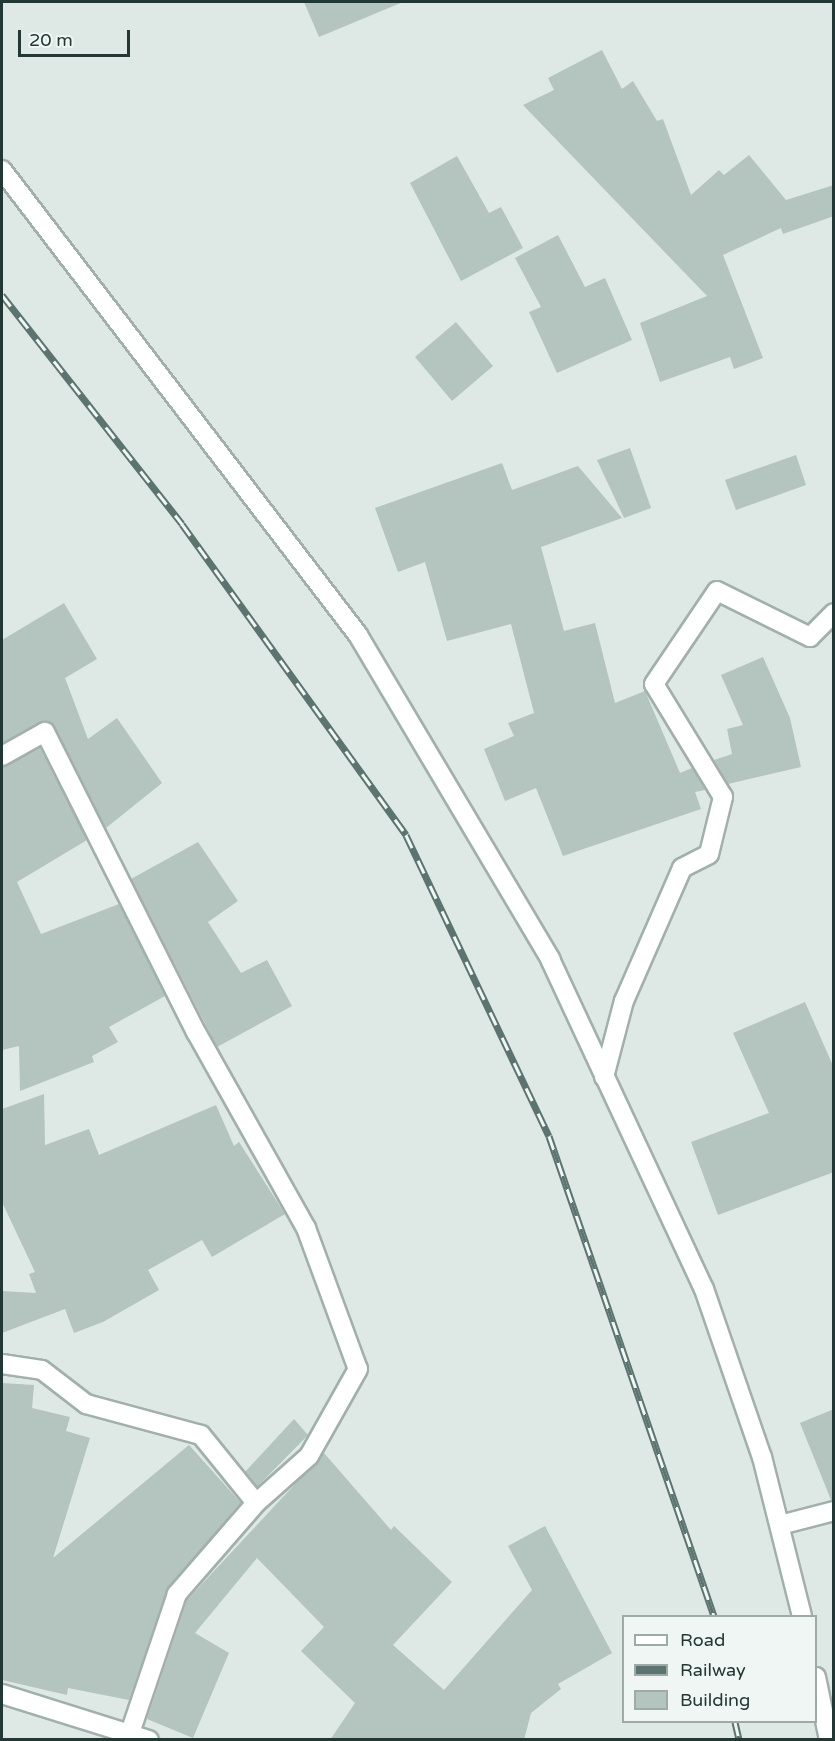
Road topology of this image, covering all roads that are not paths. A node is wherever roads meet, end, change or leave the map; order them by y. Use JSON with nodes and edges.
{"nodes":[{"id":1,"x":2,"y":170,"type":"edge"},
{"id":2,"x":834,"y":613,"type":"edge"},
{"id":3,"x":2,"y":756,"type":"edge"},
{"id":4,"x":604,"y":1077,"type":"junction"},
{"id":5,"x":2,"y":1364,"type":"edge"},
{"id":6,"x":256,"y":1503,"type":"junction"},
{"id":7,"x":834,"y":1511,"type":"edge"},
{"id":8,"x":780,"y":1525,"type":"junction"},
{"id":9,"x":802,"y":1615,"type":"edge"},
{"id":10,"x":817,"y":1681,"type":"edge"},
{"id":11,"x":2,"y":1694,"type":"edge"},
{"id":12,"x":130,"y":1733,"type":"junction"},
{"id":13,"x":830,"y":1735,"type":"edge"},
{"id":14,"x":149,"y":1740,"type":"edge"}],
"edges":[{"from":1,"to":4,"type":"street"},
{"from":2,"to":4,"type":"street"},
{"from":3,"to":6,"type":"street"},
{"from":4,"to":8,"type":"street"},
{"from":5,"to":6,"type":"street"},
{"from":6,"to":12,"type":"street"},
{"from":7,"to":8,"type":"street"},
{"from":8,"to":9,"type":"street"},
{"from":10,"to":13,"type":"street"},
{"from":11,"to":12,"type":"street"},
{"from":12,"to":14,"type":"street"}]}
